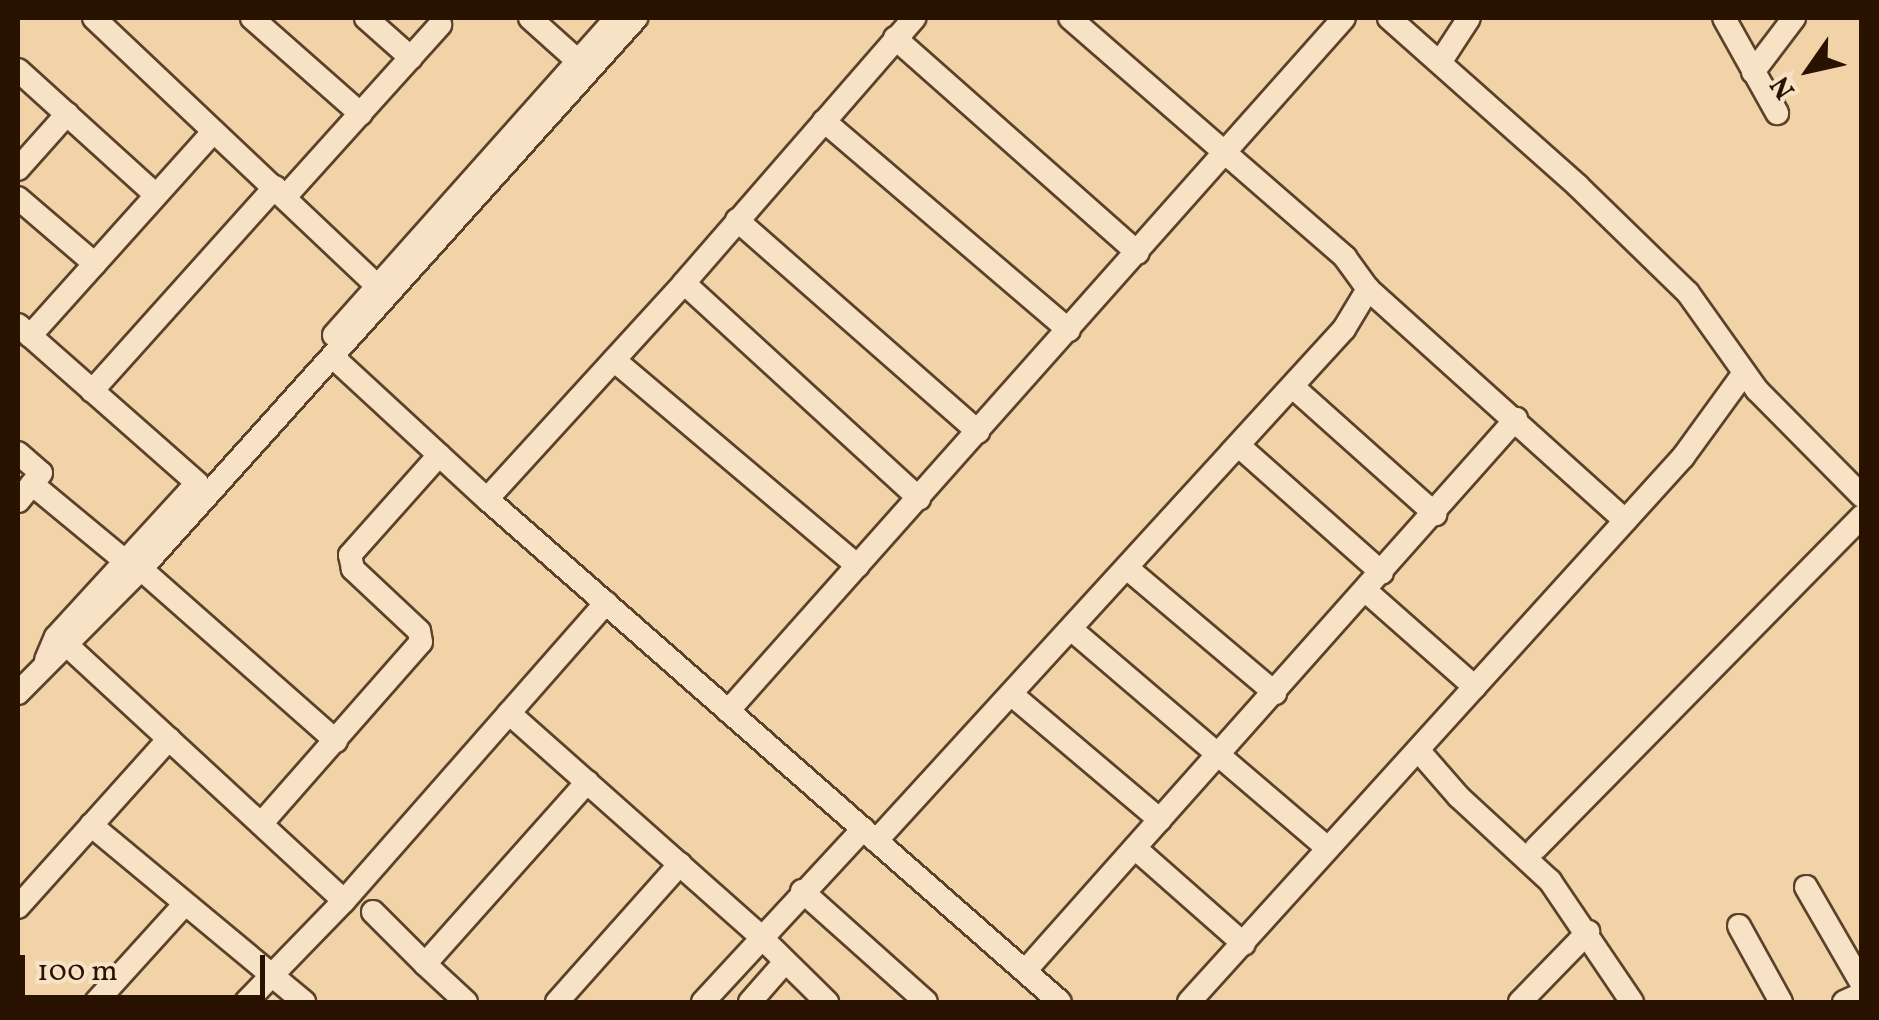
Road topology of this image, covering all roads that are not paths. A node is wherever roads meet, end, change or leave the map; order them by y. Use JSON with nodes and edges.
{"nodes":[{"id":1,"x":94,"y":18,"type":"edge"},
{"id":2,"x":252,"y":18,"type":"edge"},
{"id":3,"x":366,"y":18,"type":"edge"},
{"id":4,"x":530,"y":18,"type":"edge"},
{"id":5,"x":616,"y":18,"type":"edge"},
{"id":6,"x":636,"y":18,"type":"edge"},
{"id":7,"x":914,"y":18,"type":"edge"},
{"id":8,"x":1070,"y":18,"type":"edge"},
{"id":9,"x":1344,"y":18,"type":"edge"},
{"id":10,"x":1388,"y":18,"type":"edge"},
{"id":11,"x":1469,"y":18,"type":"edge"},
{"id":12,"x":1724,"y":18,"type":"edge"},
{"id":13,"x":1794,"y":18,"type":"edge"},
{"id":14,"x":440,"y":25,"type":"dead end"},
{"id":15,"x":896,"y":38,"type":"junction"},
{"id":16,"x":411,"y":58,"type":"junction"},
{"id":17,"x":578,"y":60,"type":"junction"},
{"id":18,"x":1441,"y":61,"type":"junction"},
{"id":19,"x":18,"y":70,"type":"edge"},
{"id":20,"x":1752,"y":72,"type":"junction"},
{"id":21,"x":1776,"y":112,"type":"dead end"},
{"id":22,"x":66,"y":114,"type":"junction"},
{"id":23,"x":361,"y":114,"type":"junction"},
{"id":24,"x":824,"y":121,"type":"junction"},
{"id":25,"x":214,"y":131,"type":"junction"},
{"id":26,"x":1227,"y":151,"type":"junction"},
{"id":27,"x":18,"y":169,"type":"edge"},
{"id":28,"x":280,"y":192,"type":"junction"},
{"id":29,"x":156,"y":195,"type":"junction"},
{"id":30,"x":18,"y":198,"type":"edge"},
{"id":31,"x":738,"y":220,"type":"junction"},
{"id":32,"x":1138,"y":253,"type":"junction"},
{"id":33,"x":95,"y":264,"type":"junction"},
{"id":34,"x":684,"y":284,"type":"junction"},
{"id":35,"x":377,"y":286,"type":"junction"},
{"id":36,"x":1368,"y":289,"type":"junction"},
{"id":37,"x":1069,"y":330,"type":"junction"},
{"id":38,"x":24,"y":331,"type":"edge"},
{"id":39,"x":334,"y":358,"type":"junction"},
{"id":40,"x":614,"y":360,"type":"junction"},
{"id":41,"x":1744,"y":373,"type":"junction"},
{"id":42,"x":1292,"y":387,"type":"junction"},
{"id":43,"x":92,"y":391,"type":"junction"},
{"id":44,"x":1516,"y":419,"type":"junction"},
{"id":45,"x":978,"y":432,"type":"junction"},
{"id":46,"x":1239,"y":446,"type":"junction"},
{"id":47,"x":18,"y":454,"type":"edge"},
{"id":48,"x":439,"y":455,"type":"junction"},
{"id":49,"x":197,"y":484,"type":"junction"},
{"id":50,"x":25,"y":493,"type":"edge"},
{"id":51,"x":1862,"y":496,"type":"edge"},
{"id":52,"x":919,"y":498,"type":"junction"},
{"id":53,"x":487,"y":499,"type":"junction"},
{"id":54,"x":1436,"y":514,"type":"junction"},
{"id":55,"x":1862,"y":516,"type":"edge"},
{"id":56,"x":1625,"y":520,"type":"junction"},
{"id":57,"x":133,"y":565,"type":"junction"},
{"id":58,"x":858,"y":566,"type":"junction"},
{"id":59,"x":1127,"y":568,"type":"junction"},
{"id":60,"x":1382,"y":573,"type":"junction"},
{"id":61,"x":1366,"y":591,"type":"junction"},
{"id":62,"x":606,"y":603,"type":"junction"},
{"id":63,"x":1072,"y":629,"type":"junction"},
{"id":64,"x":69,"y":647,"type":"junction"},
{"id":65,"x":45,"y":663,"type":"junction"},
{"id":66,"x":1475,"y":687,"type":"junction"},
{"id":67,"x":18,"y":693,"type":"edge"},
{"id":68,"x":1274,"y":693,"type":"junction"},
{"id":69,"x":1011,"y":694,"type":"junction"},
{"id":70,"x":728,"y":711,"type":"junction"},
{"id":71,"x":508,"y":714,"type":"junction"},
{"id":72,"x":168,"y":739,"type":"junction"},
{"id":73,"x":336,"y":740,"type":"junction"},
{"id":74,"x":1418,"y":750,"type":"junction"},
{"id":75,"x":1217,"y":756,"type":"junction"},
{"id":76,"x":1439,"y":770,"type":"junction"},
{"id":77,"x":587,"y":782,"type":"junction"},
{"id":78,"x":1160,"y":820,"type":"junction"},
{"id":79,"x":260,"y":824,"type":"junction"},
{"id":80,"x":91,"y":825,"type":"junction"},
{"id":81,"x":870,"y":835,"type":"junction"},
{"id":82,"x":1135,"y":848,"type":"junction"},
{"id":83,"x":1327,"y":848,"type":"junction"},
{"id":84,"x":1536,"y":848,"type":"junction"},
{"id":85,"x":680,"y":864,"type":"junction"},
{"id":86,"x":1806,"y":886,"type":"dead end"},
{"id":87,"x":802,"y":892,"type":"junction"},
{"id":88,"x":344,"y":901,"type":"junction"},
{"id":89,"x":184,"y":904,"type":"junction"},
{"id":90,"x":18,"y":907,"type":"edge"},
{"id":91,"x":373,"y":912,"type":"dead end"},
{"id":92,"x":1739,"y":926,"type":"dead end"},
{"id":93,"x":1588,"y":932,"type":"junction"},
{"id":94,"x":762,"y":937,"type":"junction"},
{"id":95,"x":1244,"y":944,"type":"junction"},
{"id":96,"x":784,"y":962,"type":"junction"},
{"id":97,"x":425,"y":964,"type":"junction"},
{"id":98,"x":1025,"y":972,"type":"junction"},
{"id":99,"x":272,"y":973,"type":"junction"},
{"id":100,"x":1862,"y":984,"type":"edge"},
{"id":101,"x":1862,"y":994,"type":"edge"},
{"id":102,"x":96,"y":1002,"type":"edge"},
{"id":103,"x":246,"y":1002,"type":"edge"},
{"id":104,"x":304,"y":1002,"type":"edge"},
{"id":105,"x":466,"y":1002,"type":"edge"},
{"id":106,"x":557,"y":1002,"type":"edge"},
{"id":107,"x":703,"y":1002,"type":"edge"},
{"id":108,"x":750,"y":1002,"type":"edge"},
{"id":109,"x":828,"y":1002,"type":"edge"},
{"id":110,"x":926,"y":1002,"type":"edge"},
{"id":111,"x":1060,"y":1002,"type":"edge"},
{"id":112,"x":1188,"y":1002,"type":"edge"},
{"id":113,"x":1520,"y":1002,"type":"edge"},
{"id":114,"x":1632,"y":1002,"type":"edge"},
{"id":115,"x":1650,"y":1002,"type":"edge"},
{"id":116,"x":1782,"y":1002,"type":"edge"},
{"id":117,"x":1844,"y":1002,"type":"edge"}],
"edges":[{"from":1,"to":25,"type":"street"},
{"from":2,"to":23,"type":"street"},
{"from":3,"to":16,"type":"street"},
{"from":4,"to":17,"type":"street"},
{"from":5,"to":17,"type":"street"},
{"from":6,"to":39,"type":"street"},
{"from":7,"to":15,"type":"street"},
{"from":8,"to":26,"type":"street"},
{"from":9,"to":26,"type":"street"},
{"from":10,"to":18,"type":"street"},
{"from":11,"to":18,"type":"street"},
{"from":12,"to":20,"type":"street"},
{"from":13,"to":20,"type":"street"},
{"from":14,"to":16,"type":"street"},
{"from":15,"to":24,"type":"street"},
{"from":15,"to":32,"type":"street"},
{"from":16,"to":23,"type":"street"},
{"from":17,"to":35,"type":"street"},
{"from":18,"to":41,"type":"street"},
{"from":19,"to":22,"type":"street"},
{"from":20,"to":21,"type":"street"},
{"from":22,"to":27,"type":"street"},
{"from":22,"to":29,"type":"street"},
{"from":23,"to":28,"type":"street"},
{"from":24,"to":31,"type":"street"},
{"from":24,"to":37,"type":"street"},
{"from":25,"to":28,"type":"street"},
{"from":25,"to":29,"type":"street"},
{"from":26,"to":32,"type":"street"},
{"from":26,"to":36,"type":"street"},
{"from":28,"to":35,"type":"street"},
{"from":28,"to":43,"type":"street"},
{"from":29,"to":33,"type":"street"},
{"from":30,"to":33,"type":"street"},
{"from":31,"to":34,"type":"street"},
{"from":31,"to":45,"type":"street"},
{"from":32,"to":37,"type":"street"},
{"from":33,"to":38,"type":"street"},
{"from":34,"to":40,"type":"street"},
{"from":34,"to":52,"type":"street"},
{"from":35,"to":49,"type":"street"},
{"from":36,"to":42,"type":"street"},
{"from":36,"to":44,"type":"street"},
{"from":37,"to":45,"type":"street"},
{"from":38,"to":43,"type":"street"},
{"from":39,"to":48,"type":"street"},
{"from":39,"to":57,"type":"street"},
{"from":40,"to":53,"type":"street"},
{"from":40,"to":58,"type":"street"},
{"from":41,"to":51,"type":"street"},
{"from":41,"to":56,"type":"street"},
{"from":42,"to":46,"type":"street"},
{"from":42,"to":54,"type":"street"},
{"from":43,"to":49,"type":"street"},
{"from":44,"to":54,"type":"street"},
{"from":44,"to":56,"type":"street"},
{"from":45,"to":52,"type":"street"},
{"from":46,"to":59,"type":"street"},
{"from":46,"to":60,"type":"street"},
{"from":47,"to":50,"type":"street"},
{"from":48,"to":53,"type":"street"},
{"from":48,"to":73,"type":"street"},
{"from":49,"to":57,"type":"street"},
{"from":50,"to":57,"type":"street"},
{"from":52,"to":58,"type":"street"},
{"from":53,"to":62,"type":"street"},
{"from":54,"to":60,"type":"street"},
{"from":55,"to":84,"type":"street"},
{"from":56,"to":66,"type":"street"},
{"from":57,"to":64,"type":"street"},
{"from":57,"to":65,"type":"street"},
{"from":57,"to":73,"type":"street"},
{"from":58,"to":70,"type":"street"},
{"from":59,"to":63,"type":"street"},
{"from":59,"to":68,"type":"street"},
{"from":60,"to":61,"type":"street"},
{"from":61,"to":66,"type":"street"},
{"from":61,"to":68,"type":"street"},
{"from":62,"to":70,"type":"street"},
{"from":62,"to":71,"type":"street"},
{"from":63,"to":69,"type":"street"},
{"from":63,"to":75,"type":"street"},
{"from":64,"to":65,"type":"street"},
{"from":64,"to":72,"type":"street"},
{"from":65,"to":67,"type":"street"},
{"from":66,"to":74,"type":"street"},
{"from":68,"to":75,"type":"street"},
{"from":69,"to":78,"type":"street"},
{"from":69,"to":81,"type":"street"},
{"from":70,"to":81,"type":"street"},
{"from":71,"to":77,"type":"street"},
{"from":71,"to":88,"type":"street"},
{"from":72,"to":79,"type":"street"},
{"from":72,"to":80,"type":"street"},
{"from":73,"to":79,"type":"street"},
{"from":74,"to":76,"type":"street"},
{"from":74,"to":83,"type":"street"},
{"from":75,"to":78,"type":"street"},
{"from":75,"to":83,"type":"street"},
{"from":76,"to":84,"type":"street"},
{"from":76,"to":93,"type":"street"},
{"from":77,"to":85,"type":"street"},
{"from":77,"to":97,"type":"street"},
{"from":78,"to":82,"type":"street"},
{"from":79,"to":88,"type":"street"},
{"from":80,"to":89,"type":"street"},
{"from":80,"to":90,"type":"street"},
{"from":81,"to":87,"type":"street"},
{"from":81,"to":98,"type":"street"},
{"from":82,"to":95,"type":"street"},
{"from":82,"to":98,"type":"street"},
{"from":83,"to":95,"type":"street"},
{"from":84,"to":115,"type":"street"},
{"from":85,"to":94,"type":"street"},
{"from":85,"to":106,"type":"street"},
{"from":86,"to":100,"type":"street"},
{"from":87,"to":94,"type":"street"},
{"from":87,"to":110,"type":"street"},
{"from":88,"to":99,"type":"street"},
{"from":89,"to":99,"type":"street"},
{"from":89,"to":102,"type":"street"},
{"from":91,"to":97,"type":"street"},
{"from":92,"to":116,"type":"street"},
{"from":93,"to":113,"type":"street"},
{"from":93,"to":114,"type":"street"},
{"from":94,"to":96,"type":"street"},
{"from":94,"to":107,"type":"street"},
{"from":95,"to":112,"type":"street"},
{"from":96,"to":108,"type":"street"},
{"from":96,"to":109,"type":"street"},
{"from":97,"to":105,"type":"street"},
{"from":98,"to":111,"type":"street"},
{"from":99,"to":103,"type":"street"},
{"from":99,"to":104,"type":"street"},
{"from":101,"to":117,"type":"street"}]}
